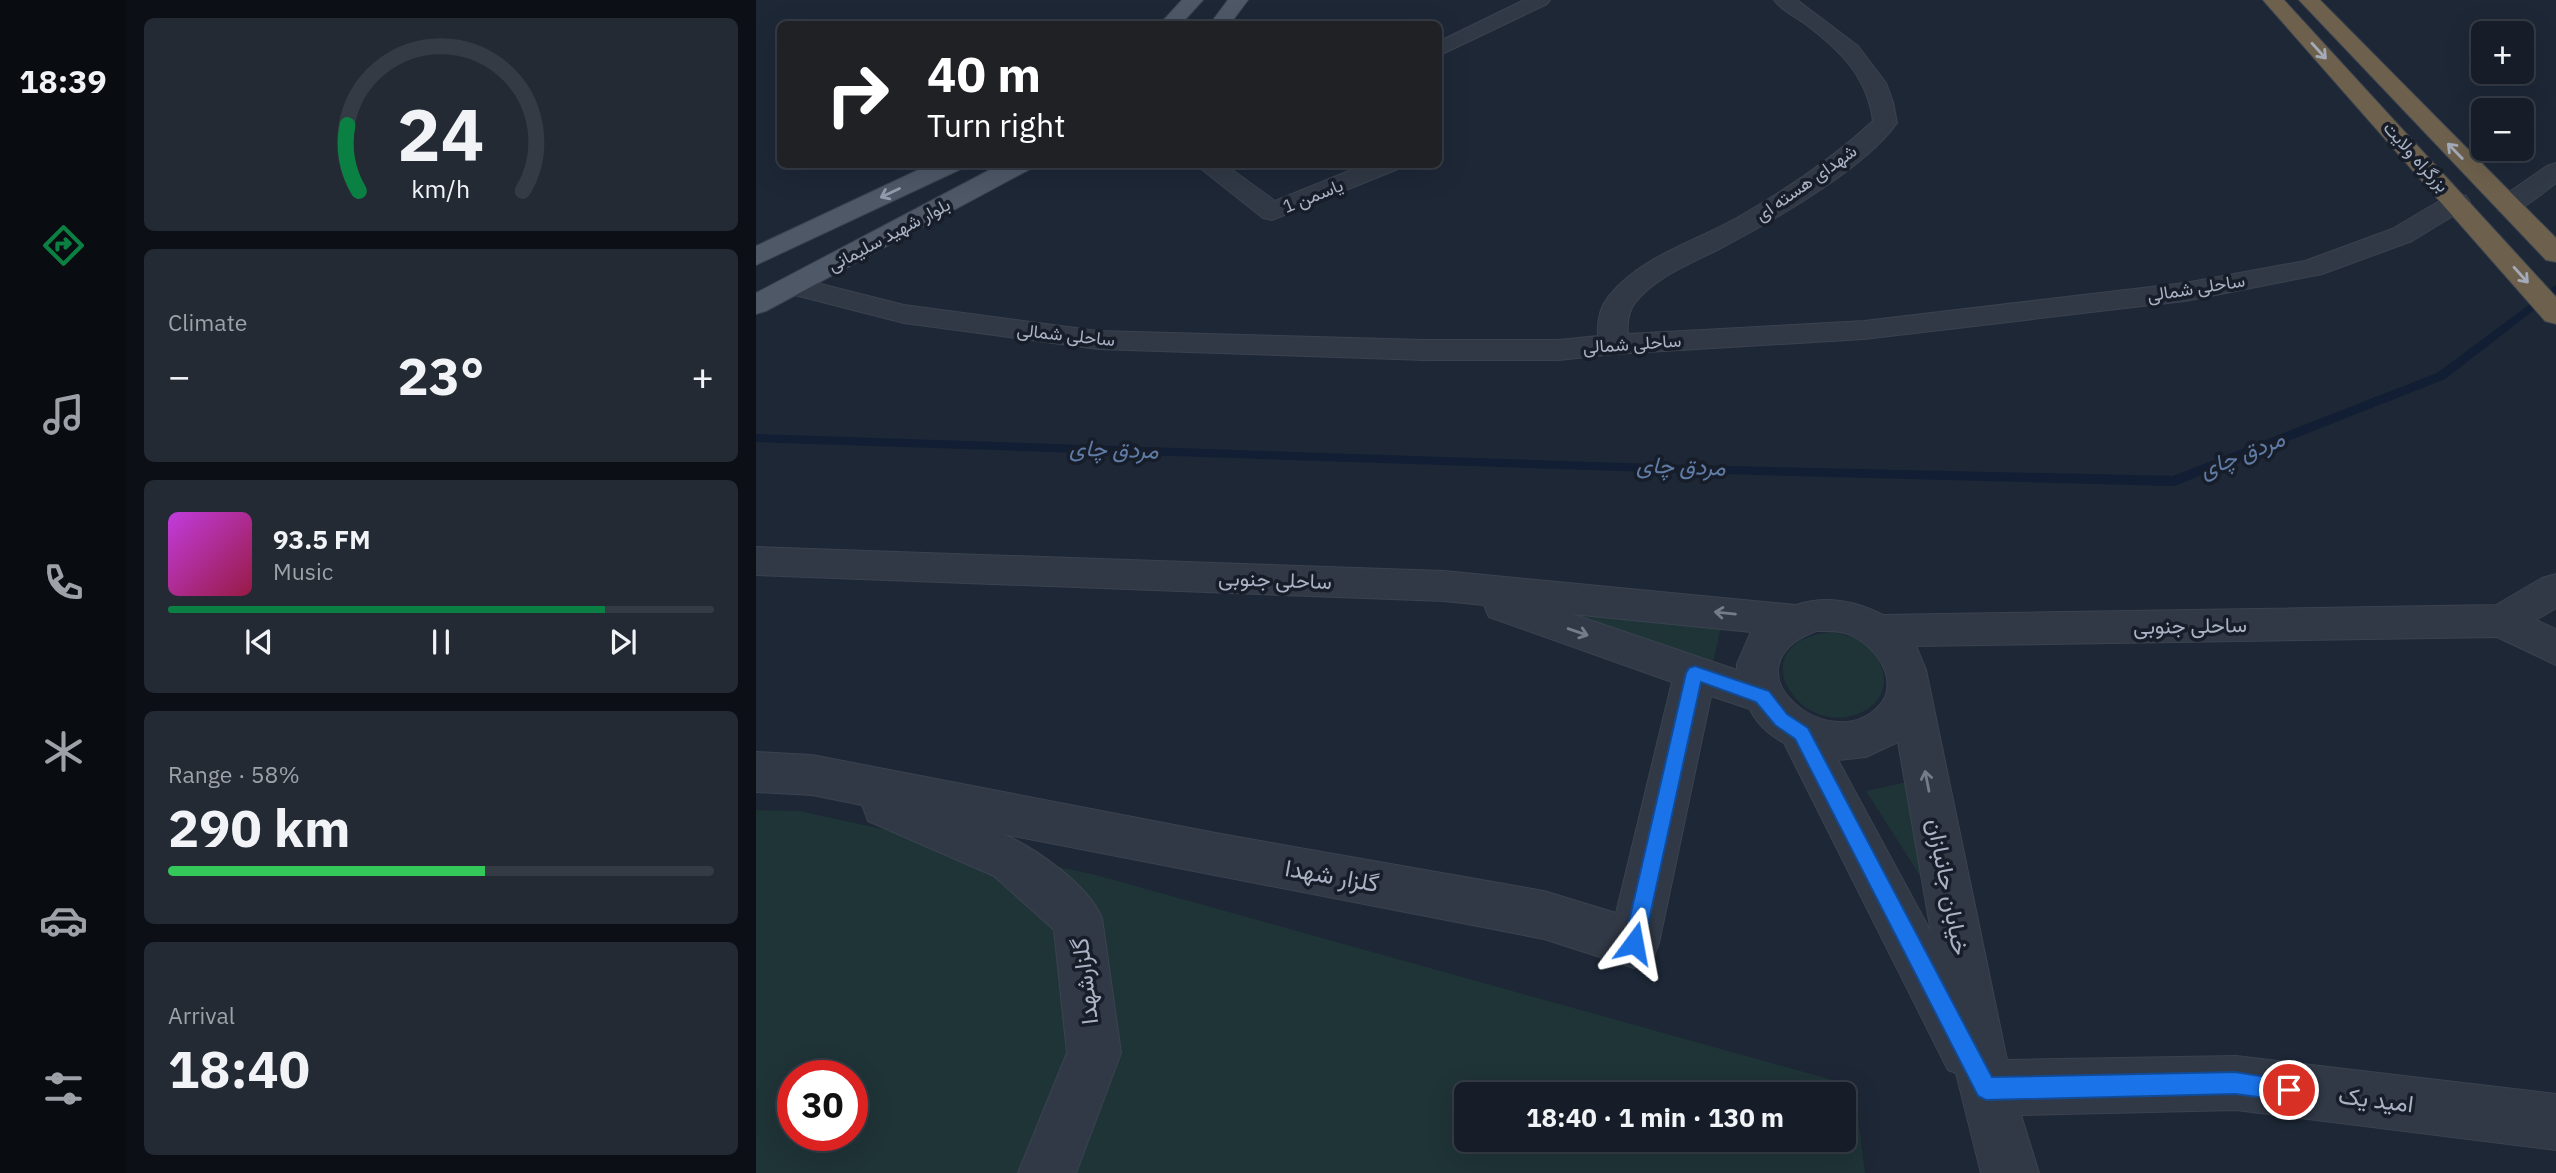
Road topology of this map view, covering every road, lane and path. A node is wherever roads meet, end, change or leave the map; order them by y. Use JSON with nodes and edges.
{"nodes":[{"id":1,"x":1193,"y":0,"type":"edge"},
{"id":2,"x":1238,"y":0,"type":"edge"},
{"id":3,"x":1540,"y":0,"type":"edge"},
{"id":4,"x":1784,"y":0,"type":"edge"},
{"id":5,"x":2273,"y":0,"type":"edge"},
{"id":6,"x":2309,"y":0,"type":"edge"},
{"id":7,"x":1173,"y":21,"type":"edge"},
{"id":8,"x":1222,"y":21,"type":"edge"},
{"id":9,"x":1442,"y":48,"type":"edge"},
{"id":10,"x":1014,"y":168,"type":"edge"},
{"id":11,"x":1212,"y":168,"type":"edge"},
{"id":12,"x":1379,"y":168,"type":"edge"},
{"id":13,"x":941,"y":170,"type":"edge"},
{"id":14,"x":2556,"y":171,"type":"edge"},
{"id":15,"x":975,"y":190,"type":"junction"},
{"id":16,"x":2457,"y":202,"type":"junction"},
{"id":17,"x":2508,"y":205,"type":"junction"},
{"id":18,"x":2547,"y":245,"type":"edge"},
{"id":19,"x":756,"y":257,"type":"edge"},
{"id":20,"x":793,"y":286,"type":"junction"},
{"id":21,"x":756,"y":305,"type":"edge"},
{"id":22,"x":2556,"y":314,"type":"edge"},
{"id":23,"x":1614,"y":344,"type":"junction"},
{"id":24,"x":756,"y":561,"type":"edge"},
{"id":25,"x":1444,"y":586,"type":"junction"},
{"id":26,"x":2556,"y":589,"type":"edge"},
{"id":27,"x":1793,"y":620,"type":"junction"},
{"id":28,"x":2502,"y":621,"type":"junction"},
{"id":29,"x":1878,"y":631,"type":"junction"},
{"id":30,"x":2556,"y":648,"type":"edge"},
{"id":31,"x":1695,"y":673,"type":"junction"},
{"id":32,"x":1909,"y":686,"type":"junction"},
{"id":33,"x":1762,"y":696,"type":"junction"},
{"id":34,"x":1801,"y":733,"type":"junction"},
{"id":35,"x":756,"y":772,"type":"edge"},
{"id":36,"x":812,"y":775,"type":"junction"},
{"id":37,"x":1986,"y":1088,"type":"junction"},
{"id":38,"x":2556,"y":1122,"type":"edge"},
{"id":39,"x":1047,"y":1173,"type":"edge"},
{"id":40,"x":2011,"y":1173,"type":"edge"}],
"edges":[{"from":1,"to":7,"type":"main road"},
{"from":2,"to":8,"type":"main road"},
{"from":3,"to":9,"type":"street"},
{"from":4,"to":23,"type":"street","name":"شهدای هسته ای"},
{"from":5,"to":16,"type":"highway","name":"بزرگراه ولایت","one_way":true},
{"from":17,"to":6,"type":"highway","name":"بزرگراه ولایت","one_way":true},
{"from":10,"to":15,"type":"main road","name":"بلوار شهید سلیمانی"},
{"from":11,"to":12,"type":"street","name":"یاسمن 1"},
{"from":13,"to":15,"type":"main road"},
{"from":13,"to":19,"type":"main road","name":"بلوار شهید سلیمانی","one_way":true},
{"from":14,"to":17,"type":"street"},
{"from":15,"to":20,"type":"main road","name":"بلوار شهید سلیمانی"},
{"from":16,"to":22,"type":"highway","name":"بزرگراه ولایت","one_way":true},
{"from":16,"to":23,"type":"street","name":"ساحلی شمالی"},
{"from":17,"to":18,"type":"highway","name":"بزرگراه ولایت"},
{"from":20,"to":21,"type":"main road","name":"بلوار شهید سلیمانی"},
{"from":20,"to":23,"type":"street","name":"ساحلی شمالی"},
{"from":24,"to":25,"type":"street","name":"ساحلی جنوبی"},
{"from":27,"to":25,"type":"street","name":"ساحلی جنوبی","one_way":true},
{"from":25,"to":31,"type":"street","one_way":true},
{"from":26,"to":28,"type":"street","name":"ساحلی جنوبی"},
{"from":27,"to":29,"type":"street"},
{"from":27,"to":33,"type":"street"},
{"from":28,"to":29,"type":"street","name":"ساحلی جنوبی"},
{"from":28,"to":30,"type":"street","name":"ساحلی جنوبی"},
{"from":29,"to":32,"type":"street"},
{"from":31,"to":33,"type":"street"},
{"from":31,"to":36,"type":"street","name":"گلزار شهدا"},
{"from":32,"to":34,"type":"street"},
{"from":37,"to":32,"type":"street","name":"خیابان جانبازان","one_way":true},
{"from":33,"to":34,"type":"street"},
{"from":34,"to":37,"type":"street","name":"خیابان جانبازان"},
{"from":35,"to":36,"type":"street","name":"گلزار شهدا"},
{"from":36,"to":39,"type":"street","name":"گلزارشهدا"},
{"from":37,"to":38,"type":"street","name":"امید یک"},
{"from":37,"to":40,"type":"street","name":"خیابان جانبازان"}]}
